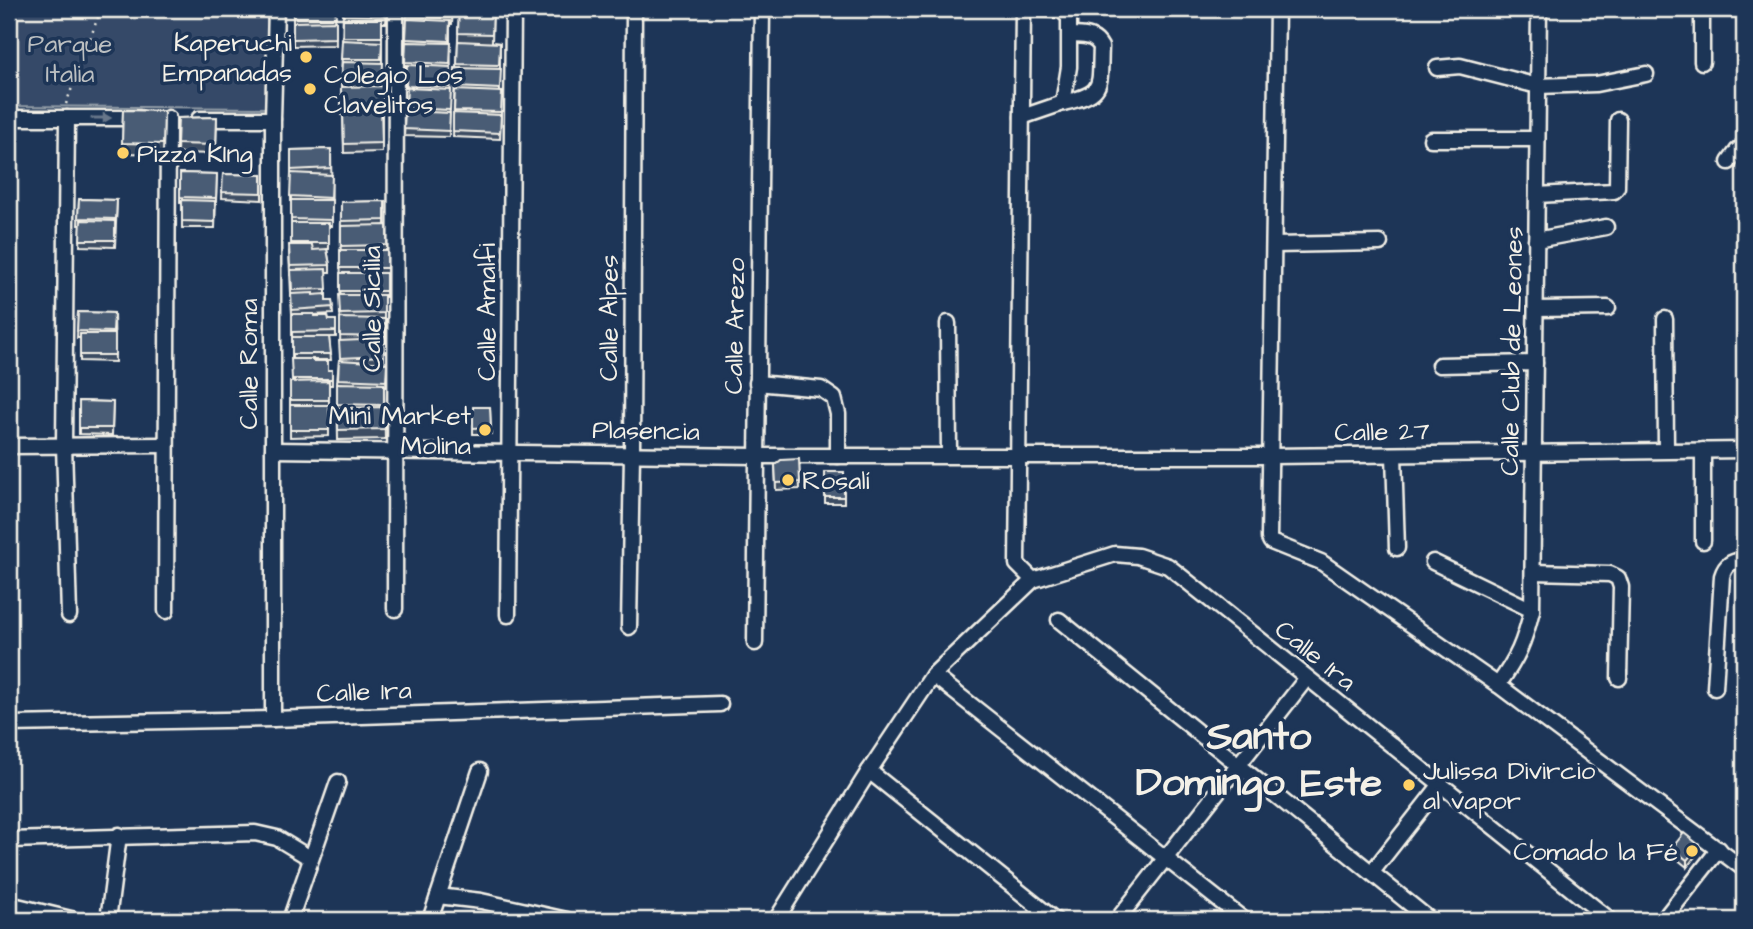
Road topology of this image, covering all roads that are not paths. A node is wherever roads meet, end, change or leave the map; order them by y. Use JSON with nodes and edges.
{"nodes":[{"id":1,"x":276,"y":9,"type":"edge"},
{"id":2,"x":396,"y":9,"type":"edge"},
{"id":3,"x":513,"y":9,"type":"edge"},
{"id":4,"x":634,"y":9,"type":"edge"},
{"id":5,"x":761,"y":9,"type":"edge"},
{"id":6,"x":1023,"y":9,"type":"edge"},
{"id":7,"x":1035,"y":9,"type":"edge"},
{"id":8,"x":1277,"y":9,"type":"edge"},
{"id":9,"x":1538,"y":9,"type":"edge"},
{"id":10,"x":1702,"y":9,"type":"edge"},
{"id":11,"x":1070,"y":34,"type":"junction"},
{"id":12,"x":1702,"y":62,"type":"dead end"},
{"id":13,"x":1437,"y":68,"type":"dead end"},
{"id":14,"x":1646,"y":74,"type":"dead end"},
{"id":15,"x":1538,"y":86,"type":"junction"},
{"id":16,"x":1063,"y":103,"type":"junction"},
{"id":17,"x":1022,"y":117,"type":"junction"},
{"id":18,"x":9,"y":118,"type":"edge"},
{"id":19,"x":63,"y":118,"type":"junction"},
{"id":20,"x":169,"y":118,"type":"junction"},
{"id":21,"x":273,"y":119,"type":"junction"},
{"id":22,"x":1618,"y":120,"type":"dead end"},
{"id":23,"x":1432,"y":139,"type":"dead end"},
{"id":24,"x":1537,"y":139,"type":"junction"},
{"id":25,"x":1744,"y":145,"type":"edge"},
{"id":26,"x":1729,"y":162,"type":"dead end"},
{"id":27,"x":1537,"y":195,"type":"junction"},
{"id":28,"x":1606,"y":227,"type":"dead end"},
{"id":29,"x":1536,"y":240,"type":"junction"},
{"id":30,"x":1380,"y":243,"type":"dead end"},
{"id":31,"x":1274,"y":245,"type":"junction"},
{"id":32,"x":1608,"y":308,"type":"dead end"},
{"id":33,"x":1536,"y":309,"type":"junction"},
{"id":34,"x":1665,"y":319,"type":"dead end"},
{"id":35,"x":948,"y":323,"type":"dead end"},
{"id":36,"x":1535,"y":363,"type":"junction"},
{"id":37,"x":1439,"y":365,"type":"dead end"},
{"id":38,"x":758,"y":383,"type":"junction"},
{"id":39,"x":64,"y":445,"type":"junction"},
{"id":40,"x":166,"y":445,"type":"junction"},
{"id":41,"x":9,"y":446,"type":"edge"},
{"id":42,"x":273,"y":450,"type":"junction"},
{"id":43,"x":1666,"y":450,"type":"junction"},
{"id":44,"x":1703,"y":450,"type":"junction"},
{"id":45,"x":1744,"y":450,"type":"edge"},
{"id":46,"x":395,"y":452,"type":"junction"},
{"id":47,"x":1534,"y":452,"type":"junction"},
{"id":48,"x":509,"y":453,"type":"junction"},
{"id":49,"x":632,"y":455,"type":"junction"},
{"id":50,"x":949,"y":455,"type":"junction"},
{"id":51,"x":1020,"y":455,"type":"junction"},
{"id":52,"x":1394,"y":455,"type":"junction"},
{"id":53,"x":757,"y":456,"type":"junction"},
{"id":54,"x":838,"y":456,"type":"junction"},
{"id":55,"x":1272,"y":457,"type":"junction"},
{"id":56,"x":1703,"y":541,"type":"dead end"},
{"id":57,"x":1397,"y":548,"type":"dead end"},
{"id":58,"x":1744,"y":559,"type":"edge"},
{"id":59,"x":1433,"y":562,"type":"dead end"},
{"id":60,"x":1534,"y":572,"type":"junction"},
{"id":61,"x":1033,"y":580,"type":"junction"},
{"id":62,"x":395,"y":609,"type":"dead end"},
{"id":63,"x":1532,"y":610,"type":"junction"},
{"id":64,"x":166,"y":611,"type":"dead end"},
{"id":65,"x":69,"y":615,"type":"dead end"},
{"id":66,"x":508,"y":615,"type":"dead end"},
{"id":67,"x":1059,"y":620,"type":"dead end"},
{"id":68,"x":629,"y":627,"type":"dead end"},
{"id":69,"x":755,"y":643,"type":"dead end"},
{"id":70,"x":933,"y":675,"type":"junction"},
{"id":71,"x":1619,"y":678,"type":"dead end"},
{"id":72,"x":1306,"y":679,"type":"junction"},
{"id":73,"x":1498,"y":685,"type":"junction"},
{"id":74,"x":1715,"y":688,"type":"dead end"},
{"id":75,"x":720,"y":704,"type":"dead end"},
{"id":76,"x":273,"y":719,"type":"junction"},
{"id":77,"x":9,"y":724,"type":"edge"},
{"id":78,"x":1239,"y":766,"type":"junction"},
{"id":79,"x":480,"y":771,"type":"dead end"},
{"id":80,"x":869,"y":771,"type":"junction"},
{"id":81,"x":338,"y":782,"type":"dead end"},
{"id":82,"x":1441,"y":784,"type":"junction"},
{"id":83,"x":119,"y":835,"type":"junction"},
{"id":84,"x":9,"y":840,"type":"edge"},
{"id":85,"x":1719,"y":849,"type":"junction"},
{"id":86,"x":310,"y":858,"type":"junction"},
{"id":87,"x":1167,"y":858,"type":"junction"},
{"id":88,"x":1744,"y":869,"type":"edge"},
{"id":89,"x":1372,"y":872,"type":"junction"},
{"id":90,"x":438,"y":896,"type":"junction"},
{"id":91,"x":9,"y":904,"type":"edge"},
{"id":92,"x":75,"y":920,"type":"edge"},
{"id":93,"x":108,"y":920,"type":"edge"},
{"id":94,"x":290,"y":920,"type":"edge"},
{"id":95,"x":430,"y":920,"type":"edge"},
{"id":96,"x":567,"y":920,"type":"edge"},
{"id":97,"x":776,"y":920,"type":"edge"},
{"id":98,"x":1055,"y":920,"type":"edge"},
{"id":99,"x":1117,"y":920,"type":"edge"},
{"id":100,"x":1244,"y":920,"type":"edge"},
{"id":101,"x":1430,"y":920,"type":"edge"},
{"id":102,"x":1610,"y":920,"type":"edge"},
{"id":103,"x":1663,"y":920,"type":"edge"}],
"edges":[{"from":1,"to":21,"type":"street","name":"Calle Roma"},
{"from":2,"to":46,"type":"street","name":"Calle Sicilia"},
{"from":3,"to":48,"type":"street","name":"Calle Amalfi"},
{"from":4,"to":49,"type":"street","name":"Calle Alpes"},
{"from":5,"to":38,"type":"street","name":"Calle Arezo"},
{"from":6,"to":17,"type":"street"},
{"from":7,"to":11,"type":"street"},
{"from":8,"to":31,"type":"street"},
{"from":9,"to":15,"type":"street","name":"Calle Club de Leones"},
{"from":10,"to":12,"type":"street"},
{"from":11,"to":16,"type":"street"},
{"from":11,"to":16,"type":"street"},
{"from":13,"to":15,"type":"street"},
{"from":14,"to":15,"type":"street"},
{"from":15,"to":24,"type":"street","name":"Calle Club de Leones"},
{"from":16,"to":17,"type":"street"},
{"from":17,"to":51,"type":"street"},
{"from":18,"to":19,"type":"street"},
{"from":19,"to":20,"type":"street","one_way":true},
{"from":19,"to":39,"type":"street"},
{"from":20,"to":21,"type":"street"},
{"from":20,"to":40,"type":"street"},
{"from":21,"to":42,"type":"street","name":"Calle Roma"},
{"from":22,"to":27,"type":"street"},
{"from":23,"to":24,"type":"street"},
{"from":24,"to":27,"type":"street","name":"Calle Club de Leones"},
{"from":25,"to":26,"type":"street"},
{"from":27,"to":29,"type":"street","name":"Calle Club de Leones"},
{"from":28,"to":29,"type":"street"},
{"from":29,"to":33,"type":"street","name":"Calle Club de Leones"},
{"from":30,"to":31,"type":"street"},
{"from":31,"to":55,"type":"street"},
{"from":32,"to":33,"type":"street"},
{"from":33,"to":36,"type":"street","name":"Calle Club de Leones"},
{"from":34,"to":43,"type":"street"},
{"from":35,"to":50,"type":"street"},
{"from":36,"to":37,"type":"street"},
{"from":36,"to":47,"type":"street","name":"Calle Club de Leones"},
{"from":38,"to":53,"type":"street","name":"Calle Arezo"},
{"from":38,"to":54,"type":"street"},
{"from":39,"to":40,"type":"street"},
{"from":39,"to":41,"type":"street"},
{"from":39,"to":65,"type":"street"},
{"from":40,"to":64,"type":"street"},
{"from":42,"to":46,"type":"street","name":"Plasencia"},
{"from":42,"to":76,"type":"street","name":"Calle Roma"},
{"from":43,"to":44,"type":"street","name":"Calle 27"},
{"from":43,"to":47,"type":"street","name":"Calle 27"},
{"from":44,"to":45,"type":"street","name":"Calle 27"},
{"from":44,"to":56,"type":"street"},
{"from":46,"to":48,"type":"street","name":"Plasencia"},
{"from":46,"to":62,"type":"street","name":"Calle Sicilia"},
{"from":47,"to":52,"type":"street","name":"Calle 27"},
{"from":47,"to":60,"type":"street","name":"Calle Club de Leones"},
{"from":48,"to":49,"type":"street","name":"Plasencia"},
{"from":48,"to":66,"type":"street","name":"Calle Amalfi"},
{"from":49,"to":53,"type":"street","name":"Plasencia"},
{"from":49,"to":68,"type":"street","name":"Calle Alpes"},
{"from":50,"to":51,"type":"street","name":"Plasencia"},
{"from":50,"to":54,"type":"street","name":"Plasencia"},
{"from":51,"to":55,"type":"street","name":"Calle 27"},
{"from":51,"to":61,"type":"street"},
{"from":52,"to":55,"type":"street","name":"Calle 27"},
{"from":52,"to":57,"type":"street"},
{"from":53,"to":54,"type":"street","name":"Plasencia"},
{"from":53,"to":69,"type":"street","name":"Calle Arezo"},
{"from":55,"to":73,"type":"street"},
{"from":58,"to":74,"type":"street"},
{"from":59,"to":63,"type":"street"},
{"from":60,"to":63,"type":"street","name":"Calle Club de Leones"},
{"from":60,"to":71,"type":"street"},
{"from":61,"to":70,"type":"street"},
{"from":61,"to":72,"type":"street","name":"Calle 1ra"},
{"from":63,"to":73,"type":"street","name":"Calle Club de Leones"},
{"from":67,"to":78,"type":"street"},
{"from":70,"to":80,"type":"street"},
{"from":70,"to":87,"type":"street"},
{"from":72,"to":78,"type":"street"},
{"from":72,"to":82,"type":"street","name":"Calle 1ra"},
{"from":73,"to":85,"type":"street"},
{"from":75,"to":76,"type":"street","name":"Calle 1ra"},
{"from":76,"to":77,"type":"street","name":"Calle 1ra"},
{"from":78,"to":87,"type":"street"},
{"from":78,"to":89,"type":"street"},
{"from":79,"to":90,"type":"street"},
{"from":80,"to":97,"type":"street"},
{"from":80,"to":98,"type":"street"},
{"from":81,"to":86,"type":"street"},
{"from":82,"to":89,"type":"street"},
{"from":82,"to":102,"type":"street","name":"Calle 1ra"},
{"from":83,"to":84,"type":"street"},
{"from":83,"to":86,"type":"street"},
{"from":83,"to":93,"type":"street"},
{"from":85,"to":88,"type":"street"},
{"from":85,"to":103,"type":"street"},
{"from":86,"to":94,"type":"street"},
{"from":87,"to":99,"type":"street"},
{"from":87,"to":100,"type":"street"},
{"from":89,"to":101,"type":"street"},
{"from":90,"to":95,"type":"street"},
{"from":90,"to":96,"type":"street"},
{"from":91,"to":92,"type":"street"}]}
